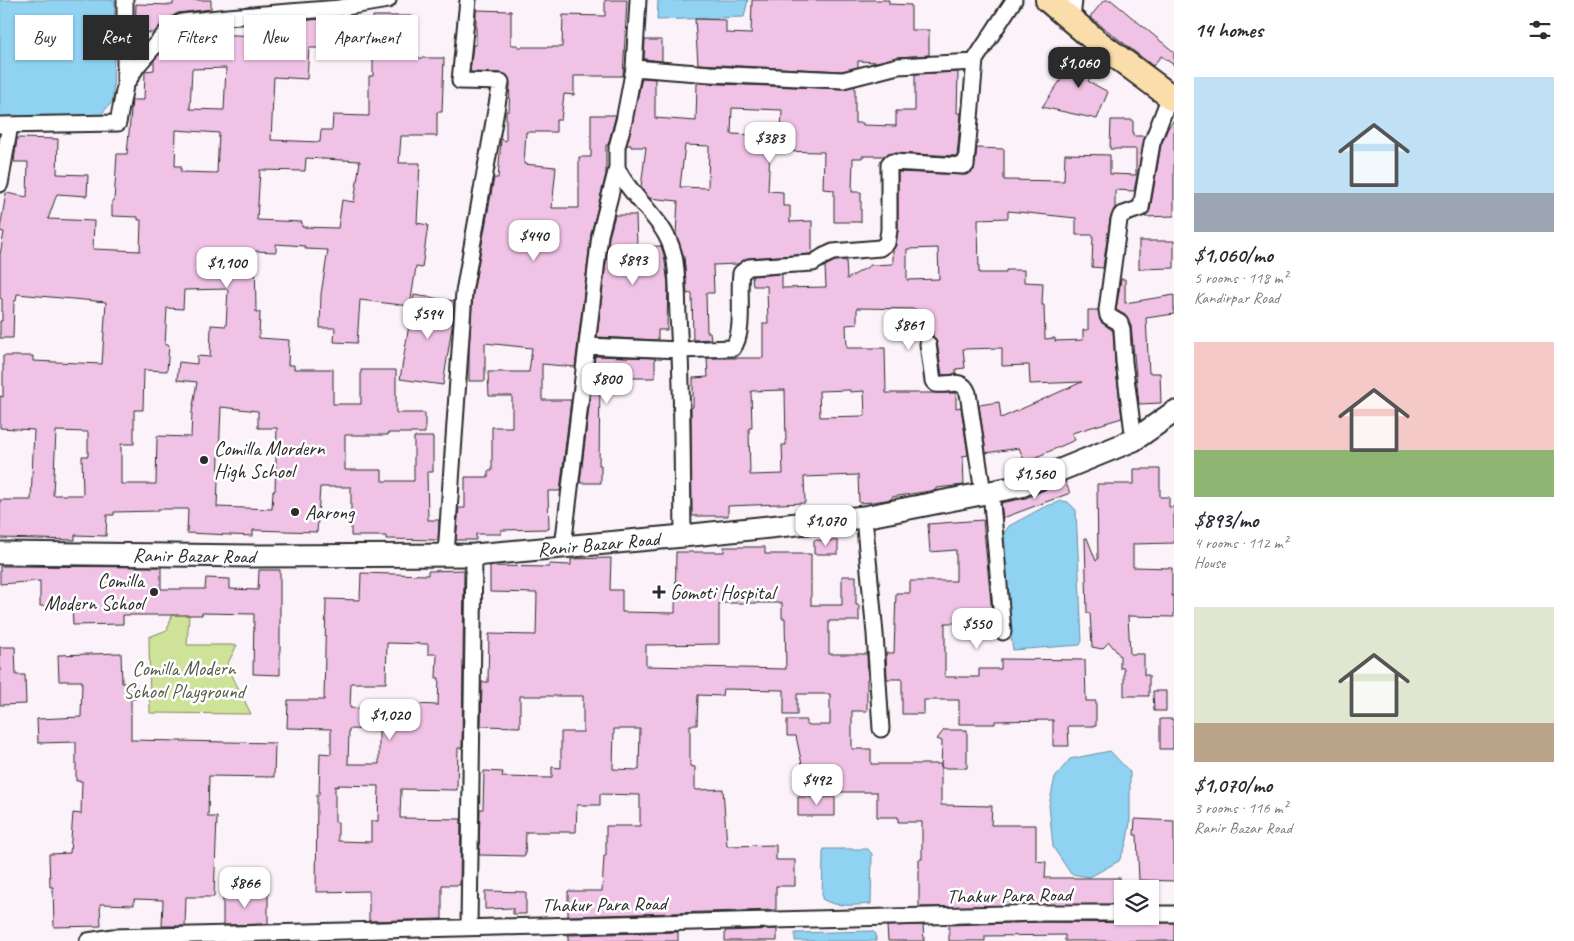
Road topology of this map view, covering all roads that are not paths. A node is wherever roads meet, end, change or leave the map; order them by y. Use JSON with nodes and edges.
{"nodes":[{"id":1,"x":125,"y":0,"type":"edge"},
{"id":2,"x":388,"y":0,"type":"edge"},
{"id":3,"x":468,"y":0,"type":"edge"},
{"id":4,"x":638,"y":0,"type":"edge"},
{"id":5,"x":1014,"y":0,"type":"edge"},
{"id":6,"x":1048,"y":0,"type":"edge"},
{"id":7,"x":341,"y":4,"type":"edge"},
{"id":8,"x":1073,"y":9,"type":"edge"},
{"id":9,"x":975,"y":62,"type":"junction"},
{"id":10,"x":634,"y":68,"type":"junction"},
{"id":11,"x":125,"y":86,"type":"junction"},
{"id":12,"x":1172,"y":97,"type":"edge"},
{"id":13,"x":5,"y":125,"type":"edge"},
{"id":14,"x":617,"y":168,"type":"junction"},
{"id":15,"x":0,"y":184,"type":"edge"},
{"id":16,"x":928,"y":344,"type":"dead end"},
{"id":17,"x":586,"y":346,"type":"junction"},
{"id":18,"x":680,"y":350,"type":"junction"},
{"id":19,"x":1174,"y":412,"type":"edge"},
{"id":20,"x":1134,"y":440,"type":"junction"},
{"id":21,"x":987,"y":492,"type":"junction"},
{"id":22,"x":864,"y":517,"type":"junction"},
{"id":23,"x":683,"y":536,"type":"junction"},
{"id":24,"x":563,"y":547,"type":"junction"},
{"id":25,"x":0,"y":552,"type":"edge"},
{"id":26,"x":446,"y":555,"type":"junction"},
{"id":27,"x":474,"y":555,"type":"junction"},
{"id":28,"x":1003,"y":632,"type":"dead end"},
{"id":29,"x":881,"y":729,"type":"dead end"},
{"id":30,"x":1114,"y":914,"type":"edge"},
{"id":31,"x":1159,"y":914,"type":"edge"},
{"id":32,"x":1174,"y":914,"type":"edge"},
{"id":33,"x":469,"y":928,"type":"junction"},
{"id":34,"x":451,"y":935,"type":"edge"},
{"id":35,"x":88,"y":941,"type":"edge"}],
"edges":[{"from":1,"to":11,"type":"street"},
{"from":2,"to":7,"type":"street"},
{"from":3,"to":26,"type":"street"},
{"from":4,"to":10,"type":"street"},
{"from":5,"to":9,"type":"street"},
{"from":6,"to":8,"type":"main road"},
{"from":7,"to":11,"type":"street"},
{"from":8,"to":12,"type":"main road"},
{"from":9,"to":10,"type":"street"},
{"from":9,"to":18,"type":"street"},
{"from":10,"to":14,"type":"street"},
{"from":11,"to":13,"type":"street"},
{"from":12,"to":20,"type":"street"},
{"from":13,"to":15,"type":"street"},
{"from":14,"to":17,"type":"street"},
{"from":14,"to":18,"type":"street"},
{"from":16,"to":21,"type":"street"},
{"from":17,"to":18,"type":"street"},
{"from":17,"to":24,"type":"street"},
{"from":18,"to":23,"type":"street"},
{"from":19,"to":20,"type":"main road","name":"Ranir Bazar Road"},
{"from":20,"to":21,"type":"main road","name":"Ranir Bazar Road"},
{"from":21,"to":22,"type":"main road","name":"Ranir Bazar Road"},
{"from":21,"to":28,"type":"street"},
{"from":22,"to":23,"type":"main road","name":"Ranir Bazar Road"},
{"from":22,"to":29,"type":"street"},
{"from":23,"to":24,"type":"main road","name":"Ranir Bazar Road"},
{"from":24,"to":27,"type":"main road","name":"Ranir Bazar Road"},
{"from":25,"to":26,"type":"main road","name":"Ranir Bazar Road"},
{"from":26,"to":27,"type":"main road","name":"Ranir Bazar Road"},
{"from":27,"to":33,"type":"street"},
{"from":30,"to":33,"type":"street","name":"Thakur Para Road"},
{"from":31,"to":32,"type":"street"},
{"from":33,"to":34,"type":"street","name":"Thakur Para Road"},
{"from":34,"to":35,"type":"street","name":"Thakur Para Road"}]}
